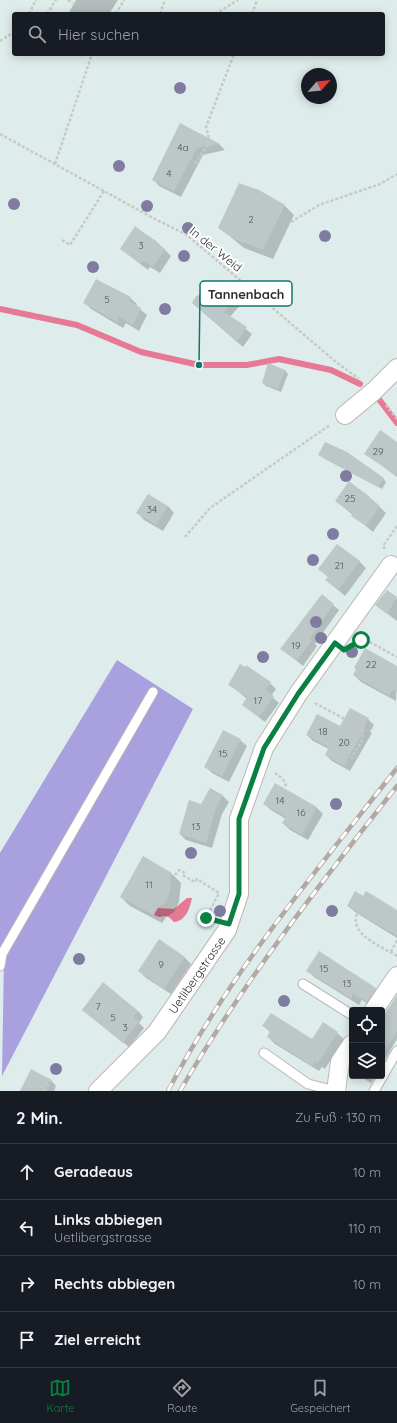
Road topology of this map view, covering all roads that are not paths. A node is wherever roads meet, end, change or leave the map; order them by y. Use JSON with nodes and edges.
{"nodes":[{"id":1,"x":397,"y":368,"type":"edge"},
{"id":2,"x":346,"y":415,"type":"road end"},
{"id":3,"x":394,"y":564,"type":"edge"},
{"id":4,"x":154,"y":692,"type":"dead end"},
{"id":5,"x":0,"y":966,"type":"edge"},
{"id":6,"x":397,"y":976,"type":"edge"},
{"id":7,"x":304,"y":984,"type":"dead end"},
{"id":8,"x":376,"y":1007,"type":"edge"},
{"id":9,"x":349,"y":1013,"type":"edge"},
{"id":10,"x":349,"y":1048,"type":"edge"},
{"id":11,"x":397,"y":1051,"type":"edge"},
{"id":12,"x":264,"y":1053,"type":"dead end"},
{"id":13,"x":98,"y":1091,"type":"edge"},
{"id":14,"x":336,"y":1091,"type":"edge"},
{"id":15,"x":374,"y":1091,"type":"edge"}],
"edges":[{"from":1,"to":2,"type":"street"},
{"from":3,"to":13,"type":"street","name":"Uetlibergstrasse"},
{"from":4,"to":5,"type":"lane"},
{"from":6,"to":8,"type":"street"},
{"from":7,"to":9,"type":"lane"},
{"from":10,"to":14,"type":"street"},
{"from":11,"to":15,"type":"lane"},
{"from":12,"to":14,"type":"lane"}]}
